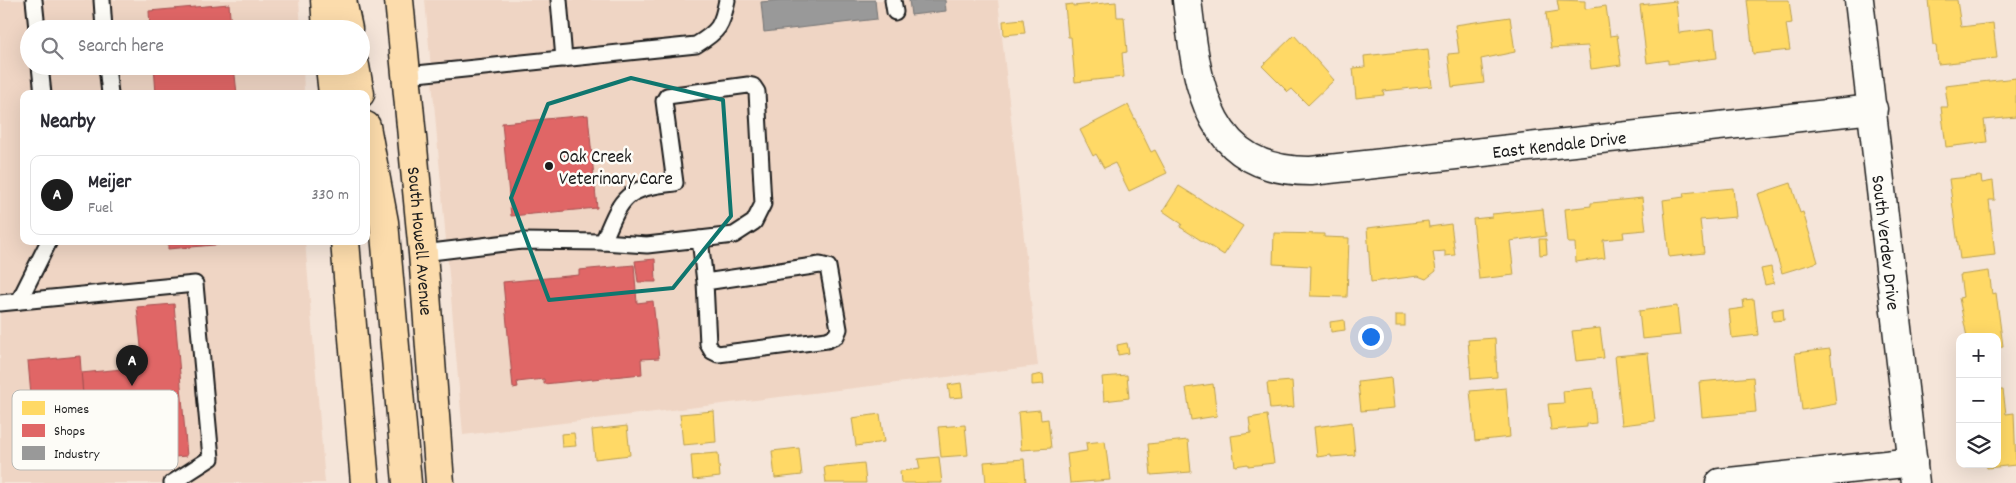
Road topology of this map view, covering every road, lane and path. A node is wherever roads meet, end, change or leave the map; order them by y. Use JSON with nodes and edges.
{"nodes":[{"id":1,"x":34,"y":0,"type":"edge"},
{"id":2,"x":102,"y":0,"type":"edge"},
{"id":3,"x":325,"y":0,"type":"edge"},
{"id":4,"x":342,"y":0,"type":"edge"},
{"id":5,"x":399,"y":0,"type":"edge"},
{"id":6,"x":559,"y":0,"type":"edge"},
{"id":7,"x":727,"y":0,"type":"edge"},
{"id":8,"x":1187,"y":0,"type":"edge"},
{"id":9,"x":1860,"y":0,"type":"edge"},
{"id":10,"x":36,"y":20,"type":"edge"},
{"id":11,"x":103,"y":20,"type":"edge"},
{"id":12,"x":326,"y":20,"type":"edge"},
{"id":13,"x":346,"y":20,"type":"edge"},
{"id":14,"x":564,"y":59,"type":"junction"},
{"id":15,"x":406,"y":74,"type":"junction"},
{"id":16,"x":41,"y":75,"type":"edge"},
{"id":17,"x":108,"y":75,"type":"edge"},
{"id":18,"x":331,"y":75,"type":"edge"},
{"id":19,"x":357,"y":75,"type":"edge"},
{"id":20,"x":42,"y":90,"type":"edge"},
{"id":21,"x":110,"y":90,"type":"edge"},
{"id":22,"x":333,"y":90,"type":"edge"},
{"id":23,"x":359,"y":90,"type":"edge"},
{"id":24,"x":1873,"y":109,"type":"junction"},
{"id":25,"x":370,"y":147,"type":"edge"},
{"id":26,"x":700,"y":239,"type":"junction"},
{"id":27,"x":603,"y":242,"type":"junction"},
{"id":28,"x":47,"y":245,"type":"edge"},
{"id":29,"x":344,"y":245,"type":"edge"},
{"id":30,"x":423,"y":253,"type":"junction"},
{"id":31,"x":705,"y":282,"type":"junction"},
{"id":32,"x":19,"y":301,"type":"junction"},
{"id":33,"x":0,"y":303,"type":"edge"},
{"id":34,"x":1914,"y":472,"type":"edge"},
{"id":35,"x":172,"y":483,"type":"edge"},
{"id":36,"x":365,"y":483,"type":"edge"},
{"id":37,"x":406,"y":483,"type":"edge"},
{"id":38,"x":440,"y":483,"type":"edge"},
{"id":39,"x":1720,"y":483,"type":"edge"}],
"edges":[{"from":1,"to":10,"type":"lane"},
{"from":2,"to":11,"type":"lane"},
{"from":3,"to":12,"type":"main road"},
{"from":4,"to":13,"type":"main road"},
{"from":5,"to":15,"type":"main road","name":"South Howell Avenue"},
{"from":6,"to":14,"type":"lane"},
{"from":7,"to":14,"type":"lane"},
{"from":8,"to":24,"type":"street","name":"East Kendale Drive"},
{"from":9,"to":24,"type":"street","name":"South Verdev Drive"},
{"from":14,"to":15,"type":"lane"},
{"from":15,"to":30,"type":"main road","name":"South Howell Avenue"},
{"from":16,"to":20,"type":"lane"},
{"from":17,"to":21,"type":"lane"},
{"from":18,"to":22,"type":"main road"},
{"from":19,"to":23,"type":"main road"},
{"from":24,"to":34,"type":"street","name":"South Verdev Drive"},
{"from":25,"to":37,"type":"main road"},
{"from":26,"to":27,"type":"lane"},
{"from":26,"to":27,"type":"lane"},
{"from":26,"to":31,"type":"lane"},
{"from":27,"to":30,"type":"lane"},
{"from":28,"to":32,"type":"lane"},
{"from":29,"to":36,"type":"main road"},
{"from":30,"to":38,"type":"main road","name":"South Howell Avenue"},
{"from":31,"to":31,"type":"lane"},
{"from":32,"to":33,"type":"lane"},
{"from":32,"to":35,"type":"lane"},
{"from":34,"to":39,"type":"street"}]}
